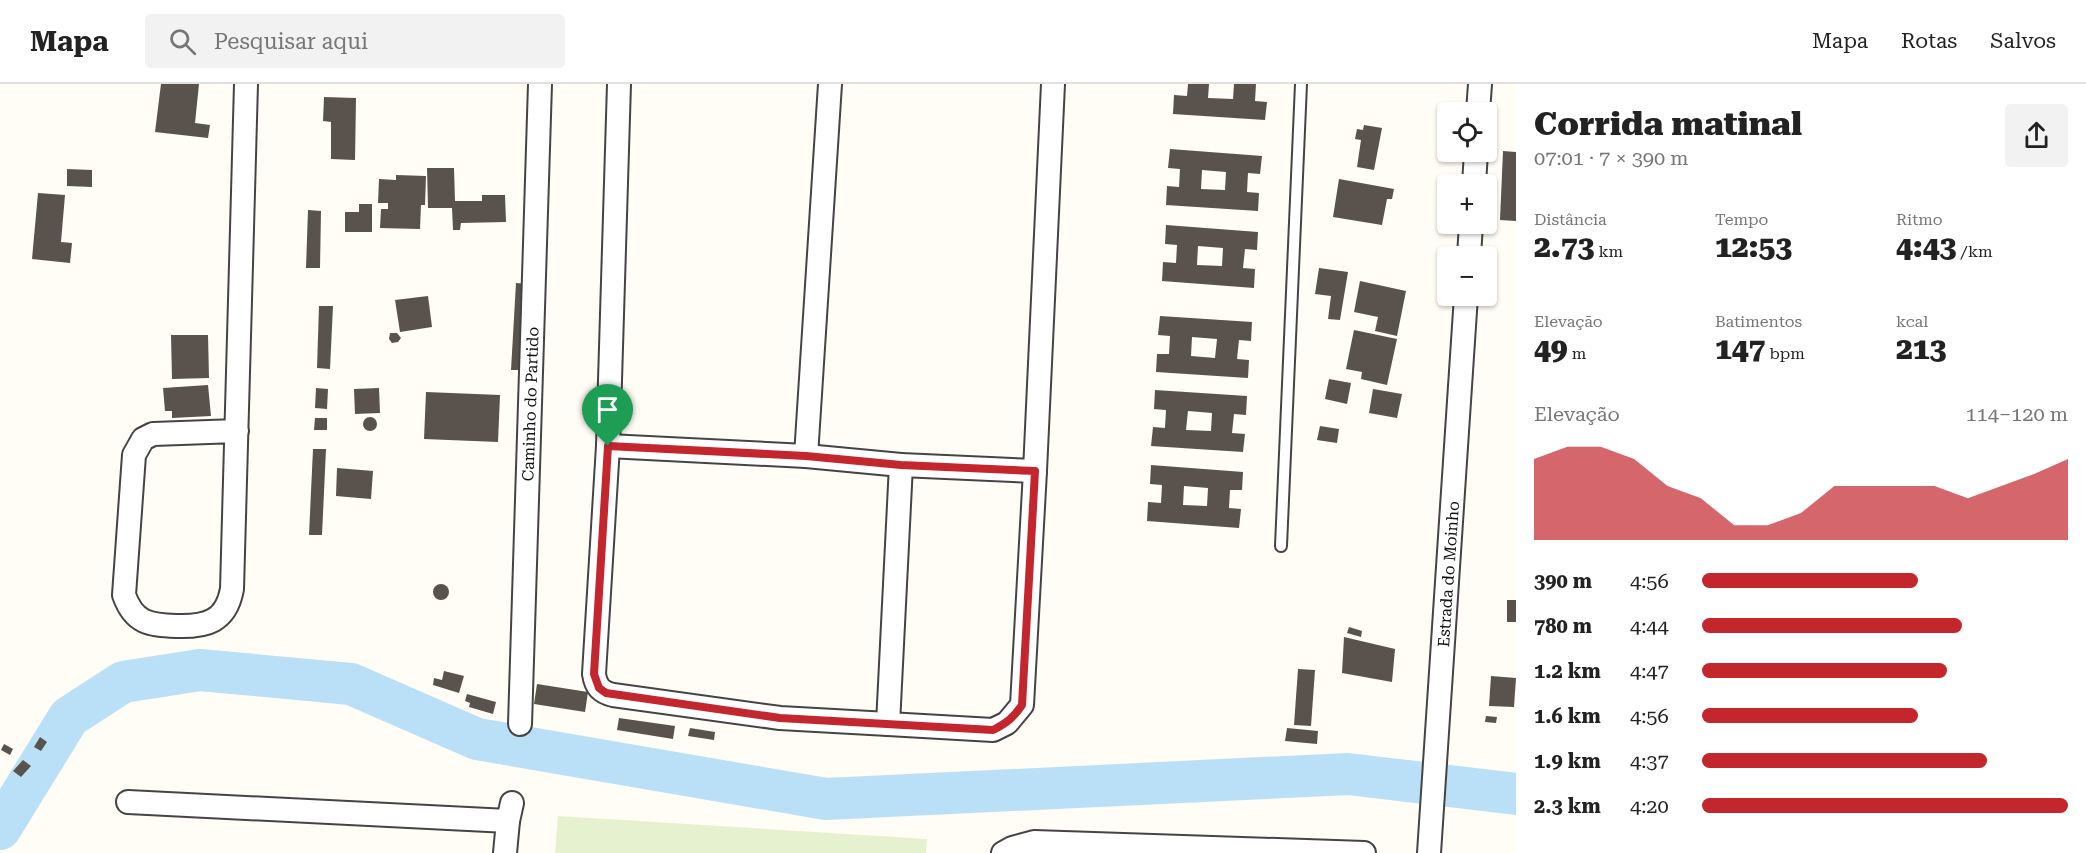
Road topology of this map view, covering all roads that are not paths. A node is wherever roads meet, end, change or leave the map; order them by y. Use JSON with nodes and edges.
{"nodes":[{"id":1,"x":246,"y":84,"type":"edge"},
{"id":2,"x":540,"y":84,"type":"edge"},
{"id":3,"x":619,"y":84,"type":"edge"},
{"id":4,"x":830,"y":84,"type":"edge"},
{"id":5,"x":1053,"y":84,"type":"edge"},
{"id":6,"x":1301,"y":84,"type":"edge"},
{"id":7,"x":1480,"y":84,"type":"edge"},
{"id":8,"x":1479,"y":102,"type":"edge"},
{"id":9,"x":1465,"y":306,"type":"edge"},
{"id":10,"x":237,"y":431,"type":"junction"},
{"id":11,"x":608,"y":446,"type":"junction"},
{"id":12,"x":806,"y":456,"type":"junction"},
{"id":13,"x":901,"y":465,"type":"junction"},
{"id":14,"x":1035,"y":471,"type":"junction"},
{"id":15,"x":1281,"y":546,"type":"dead end"},
{"id":16,"x":520,"y":724,"type":"dead end"},
{"id":17,"x":888,"y":724,"type":"junction"},
{"id":18,"x":128,"y":802,"type":"dead end"},
{"id":19,"x":505,"y":853,"type":"edge"},
{"id":20,"x":1003,"y":853,"type":"edge"},
{"id":21,"x":1364,"y":853,"type":"edge"},
{"id":22,"x":1429,"y":853,"type":"edge"}],
"edges":[{"from":1,"to":10,"type":"street"},
{"from":2,"to":16,"type":"street","name":"Caminho do Partido"},
{"from":3,"to":11,"type":"street"},
{"from":4,"to":12,"type":"street"},
{"from":5,"to":14,"type":"street"},
{"from":6,"to":15,"type":"lane"},
{"from":7,"to":8,"type":"street"},
{"from":9,"to":22,"type":"street","name":"Estrada do Moinho"},
{"from":10,"to":10,"type":"street"},
{"from":11,"to":12,"type":"street"},
{"from":11,"to":17,"type":"street"},
{"from":12,"to":13,"type":"street"},
{"from":13,"to":14,"type":"street"},
{"from":13,"to":17,"type":"street"},
{"from":14,"to":17,"type":"street"},
{"from":18,"to":19,"type":"street"},
{"from":20,"to":21,"type":"street"}]}
